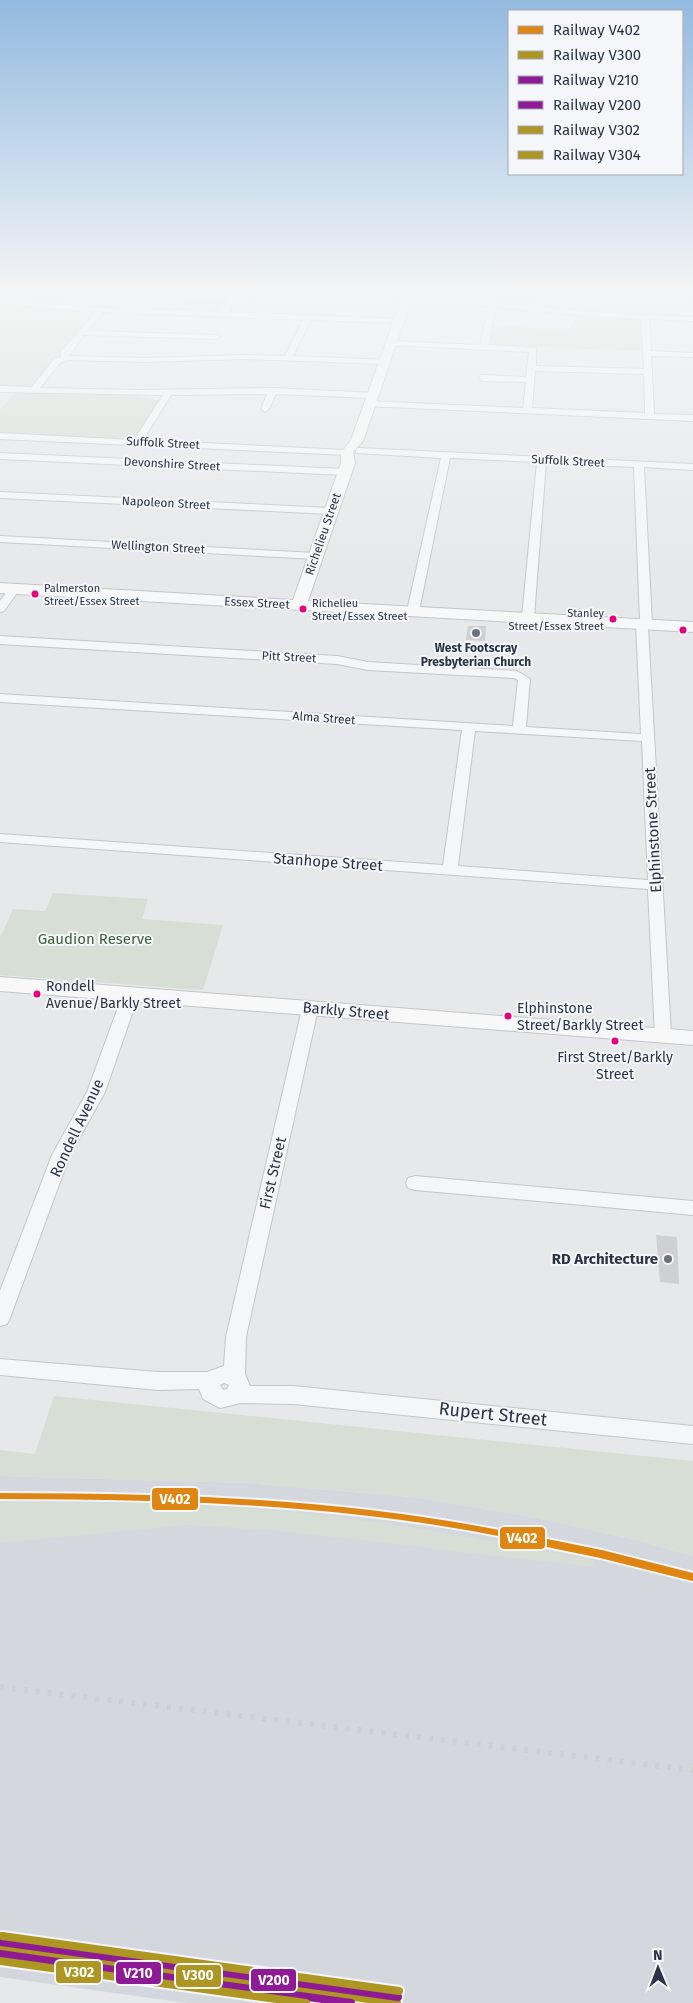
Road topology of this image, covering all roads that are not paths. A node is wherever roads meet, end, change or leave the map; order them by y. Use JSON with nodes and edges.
{"nodes":[{"id":1,"x":38,"y":385,"type":"edge"},
{"id":2,"x":376,"y":385,"type":"edge"},
{"id":3,"x":530,"y":385,"type":"edge"},
{"id":4,"x":648,"y":385,"type":"edge"},
{"id":5,"x":0,"y":388,"type":"edge"},
{"id":6,"x":34,"y":390,"type":"junction"},
{"id":7,"x":169,"y":392,"type":"junction"},
{"id":8,"x":273,"y":392,"type":"junction"},
{"id":9,"x":371,"y":400,"type":"junction"},
{"id":10,"x":265,"y":409,"type":"dead end"},
{"id":11,"x":527,"y":411,"type":"junction"},
{"id":12,"x":650,"y":416,"type":"junction"},
{"id":13,"x":693,"y":418,"type":"edge"},
{"id":14,"x":0,"y":436,"type":"edge"},
{"id":15,"x":137,"y":442,"type":"junction"},
{"id":16,"x":352,"y":454,"type":"junction"},
{"id":17,"x":0,"y":456,"type":"edge"},
{"id":18,"x":446,"y":456,"type":"junction"},
{"id":19,"x":542,"y":460,"type":"junction"},
{"id":20,"x":639,"y":464,"type":"junction"},
{"id":21,"x":693,"y":467,"type":"edge"},
{"id":22,"x":0,"y":495,"type":"edge"},
{"id":23,"x":331,"y":511,"type":"junction"},
{"id":24,"x":0,"y":539,"type":"edge"},
{"id":25,"x":316,"y":556,"type":"junction"},
{"id":26,"x":7,"y":589,"type":"edge"},
{"id":27,"x":299,"y":605,"type":"junction"},
{"id":28,"x":0,"y":609,"type":"edge"},
{"id":29,"x":413,"y":611,"type":"junction"},
{"id":30,"x":528,"y":618,"type":"junction"},
{"id":31,"x":644,"y":624,"type":"junction"},
{"id":32,"x":693,"y":627,"type":"edge"},
{"id":33,"x":0,"y":640,"type":"edge"},
{"id":34,"x":0,"y":698,"type":"edge"},
{"id":35,"x":469,"y":727,"type":"junction"},
{"id":36,"x":519,"y":730,"type":"junction"},
{"id":37,"x":648,"y":738,"type":"junction"},
{"id":38,"x":0,"y":838,"type":"edge"},
{"id":39,"x":450,"y":870,"type":"junction"},
{"id":40,"x":656,"y":885,"type":"junction"},
{"id":41,"x":0,"y":984,"type":"edge"},
{"id":42,"x":131,"y":994,"type":"junction"},
{"id":43,"x":310,"y":1008,"type":"junction"},
{"id":44,"x":664,"y":1036,"type":"junction"},
{"id":45,"x":693,"y":1038,"type":"edge"},
{"id":46,"x":415,"y":1183,"type":"dead end"},
{"id":47,"x":693,"y":1208,"type":"edge"},
{"id":48,"x":0,"y":1318,"type":"edge"},
{"id":49,"x":236,"y":1336,"type":"joint"},
{"id":50,"x":0,"y":1367,"type":"edge"},
{"id":51,"x":225,"y":1383,"type":"junction"},
{"id":52,"x":293,"y":1395,"type":"joint"},
{"id":53,"x":693,"y":1435,"type":"edge"}],
"edges":[{"from":1,"to":6,"type":"street"},
{"from":2,"to":9,"type":"street","name":"Richelieu Street"},
{"from":3,"to":11,"type":"street"},
{"from":4,"to":12,"type":"street"},
{"from":5,"to":6,"type":"street"},
{"from":6,"to":7,"type":"street"},
{"from":7,"to":8,"type":"street"},
{"from":7,"to":15,"type":"street"},
{"from":8,"to":9,"type":"street"},
{"from":8,"to":10,"type":"street"},
{"from":9,"to":11,"type":"street"},
{"from":9,"to":16,"type":"street","name":"Richelieu Street"},
{"from":11,"to":12,"type":"street"},
{"from":12,"to":13,"type":"street"},
{"from":14,"to":15,"type":"street","name":"Suffolk Street"},
{"from":15,"to":16,"type":"street","name":"Suffolk Street"},
{"from":16,"to":17,"type":"street","name":"Devonshire Street"},
{"from":16,"to":18,"type":"street","name":"Suffolk Street"},
{"from":16,"to":23,"type":"street","name":"Richelieu Street"},
{"from":18,"to":19,"type":"street","name":"Suffolk Street"},
{"from":18,"to":29,"type":"street"},
{"from":19,"to":20,"type":"street","name":"Suffolk Street"},
{"from":19,"to":30,"type":"street"},
{"from":20,"to":21,"type":"street","name":"Suffolk Street"},
{"from":20,"to":31,"type":"street","name":"Elphinstone Street"},
{"from":22,"to":23,"type":"street","name":"Napoleon Street"},
{"from":23,"to":25,"type":"street","name":"Richelieu Street"},
{"from":24,"to":25,"type":"street","name":"Wellington Street"},
{"from":25,"to":27,"type":"street","name":"Richelieu Street"},
{"from":26,"to":27,"type":"street","name":"Essex Street"},
{"from":26,"to":28,"type":"street"},
{"from":27,"to":29,"type":"street","name":"Essex Street"},
{"from":29,"to":30,"type":"street","name":"Essex Street"},
{"from":30,"to":31,"type":"street","name":"Essex Street"},
{"from":31,"to":32,"type":"street","name":"Essex Street"},
{"from":31,"to":37,"type":"street","name":"Elphinstone Street"},
{"from":33,"to":36,"type":"street","name":"Pitt Street"},
{"from":34,"to":35,"type":"street","name":"Alma Street"},
{"from":35,"to":36,"type":"street","name":"Alma Street"},
{"from":35,"to":39,"type":"street"},
{"from":36,"to":37,"type":"street","name":"Alma Street"},
{"from":37,"to":40,"type":"street","name":"Elphinstone Street"},
{"from":38,"to":39,"type":"street","name":"Stanhope Street"},
{"from":39,"to":40,"type":"street","name":"Stanhope Street"},
{"from":40,"to":44,"type":"street","name":"Elphinstone Street"},
{"from":41,"to":42,"type":"street","name":"Barkly Street"},
{"from":42,"to":43,"type":"street","name":"Barkly Street"},
{"from":42,"to":48,"type":"street","name":"Rondell Avenue"},
{"from":43,"to":44,"type":"street","name":"Barkly Street"},
{"from":43,"to":49,"type":"street","name":"First Street"},
{"from":44,"to":45,"type":"street","name":"Barkly Street"},
{"from":46,"to":47,"type":"street"},
{"from":49,"to":51,"type":"street","name":"First Street"},
{"from":50,"to":51,"type":"street","name":"Rupert Street"},
{"from":51,"to":52,"type":"street","name":"Rupert Street"},
{"from":52,"to":53,"type":"street","name":"Rupert Street"}]}
